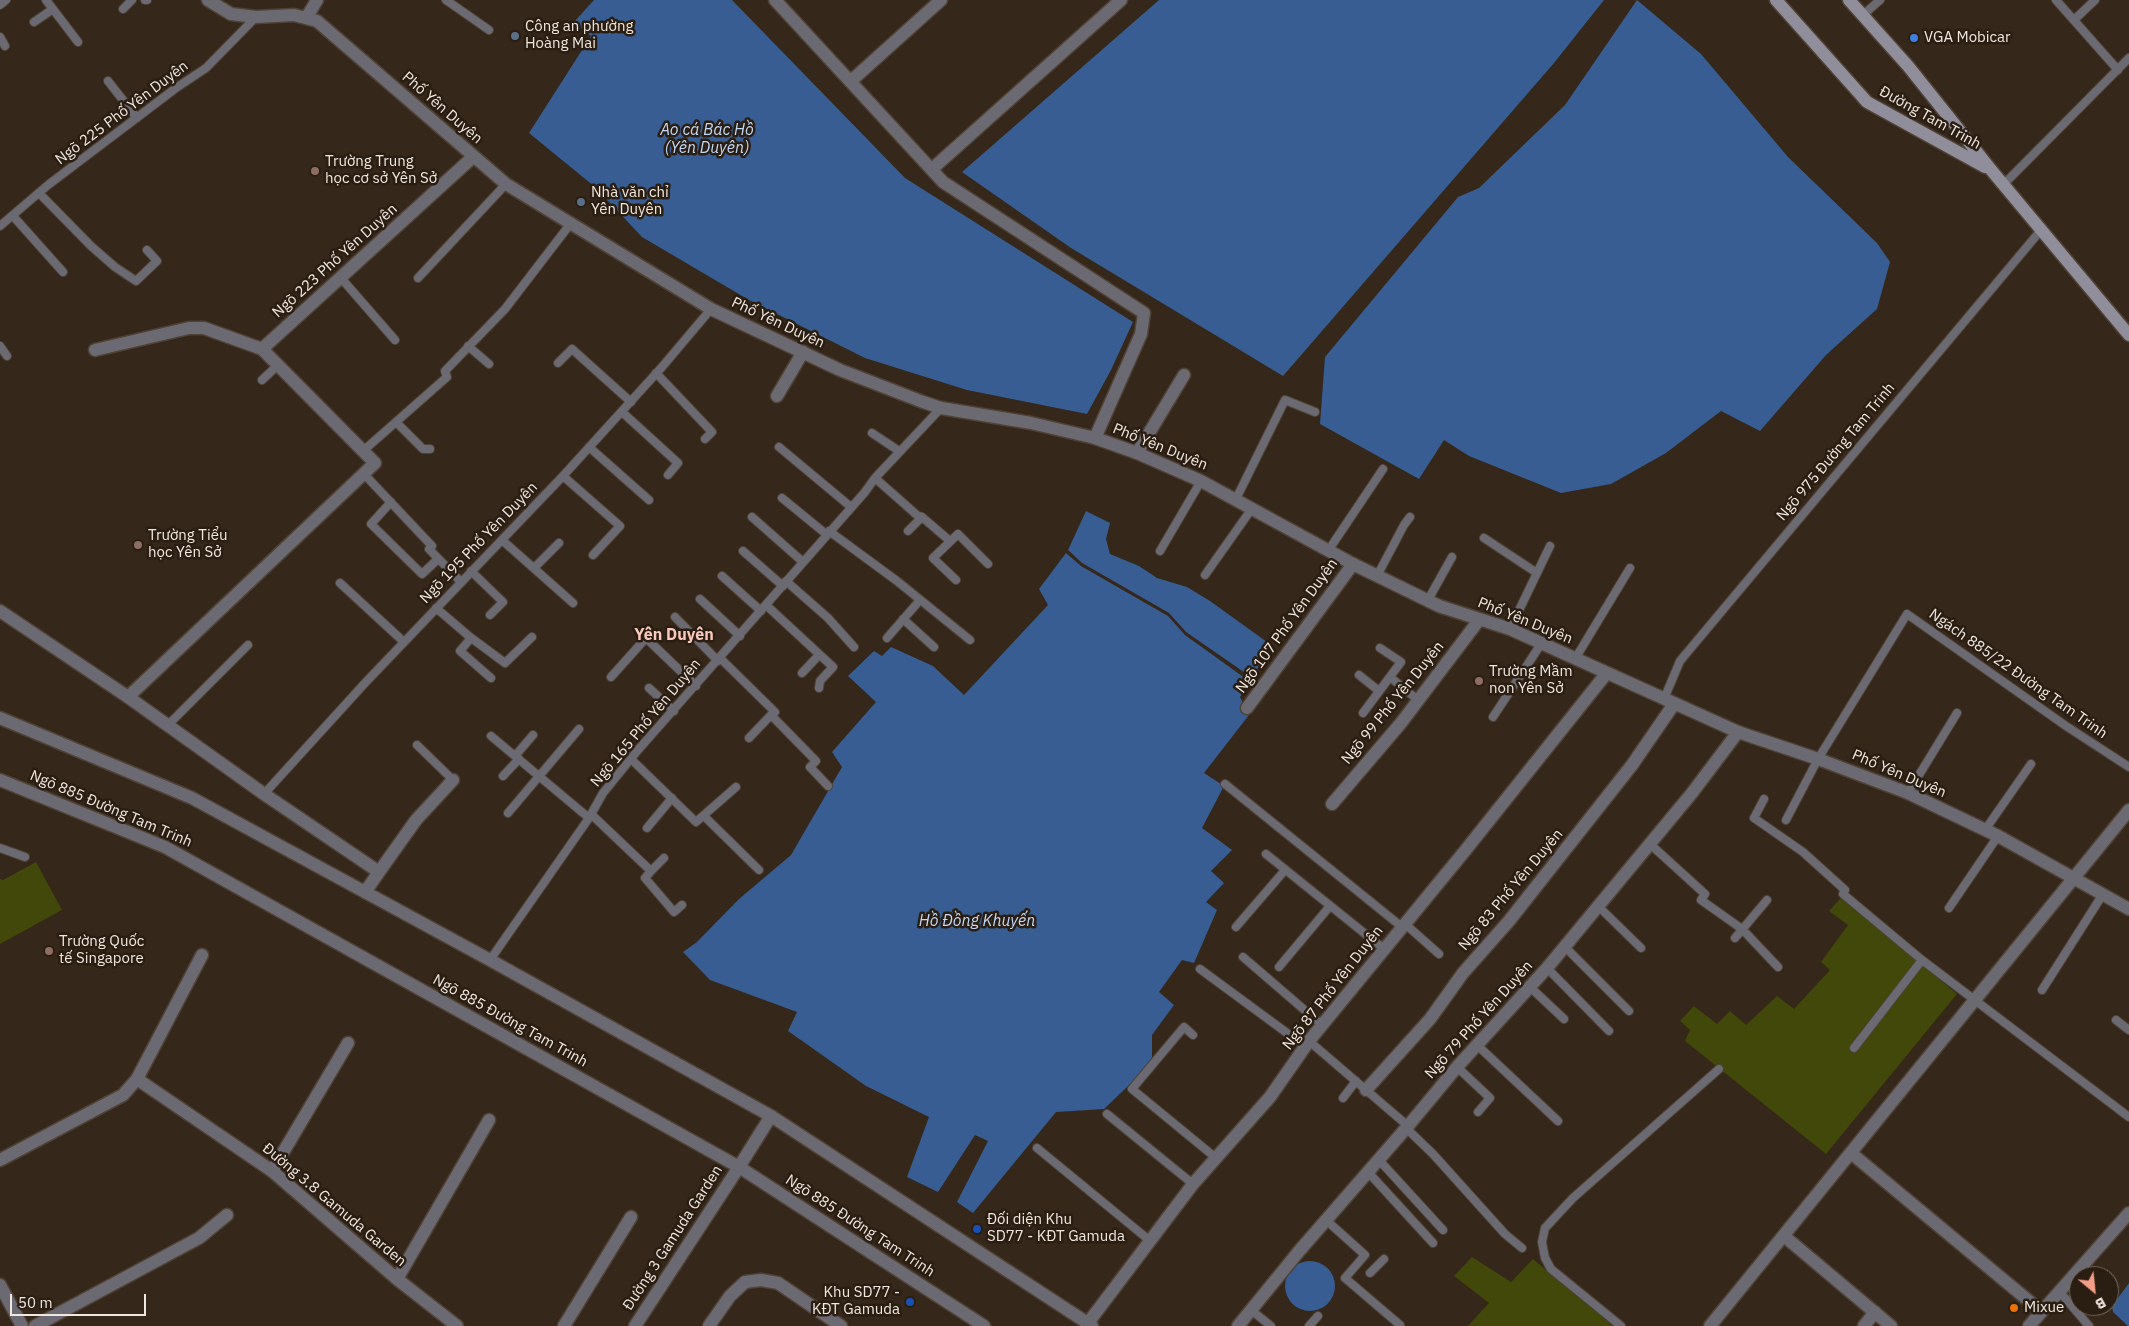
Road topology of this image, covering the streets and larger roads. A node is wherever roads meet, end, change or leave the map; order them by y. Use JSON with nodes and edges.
{"nodes":[{"id":1,"x":208,"y":0,"type":"edge"},
{"id":2,"x":317,"y":0,"type":"edge"},
{"id":3,"x":775,"y":0,"type":"edge"},
{"id":4,"x":941,"y":0,"type":"edge"},
{"id":5,"x":1121,"y":0,"type":"edge"},
{"id":6,"x":1776,"y":0,"type":"edge"},
{"id":7,"x":1849,"y":0,"type":"edge"},
{"id":8,"x":307,"y":17,"type":"junction"},
{"id":9,"x":851,"y":81,"type":"junction"},
{"id":10,"x":473,"y":157,"type":"junction"},
{"id":11,"x":932,"y":169,"type":"junction"},
{"id":12,"x":1992,"y":171,"type":"junction"},
{"id":13,"x":2129,"y":335,"type":"edge"},
{"id":14,"x":262,"y":349,"type":"junction"},
{"id":15,"x":95,"y":350,"type":"dead end"},
{"id":16,"x":804,"y":352,"type":"junction"},
{"id":17,"x":1184,"y":375,"type":"dead end"},
{"id":18,"x":777,"y":396,"type":"dead end"},
{"id":19,"x":1095,"y":438,"type":"junction"},
{"id":20,"x":1137,"y":453,"type":"junction"},
{"id":21,"x":1353,"y":564,"type":"junction"},
{"id":22,"x":0,"y":611,"type":"edge"},
{"id":23,"x":1479,"y":620,"type":"junction"},
{"id":24,"x":1606,"y":674,"type":"junction"},
{"id":25,"x":128,"y":696,"type":"junction"},
{"id":26,"x":1669,"y":702,"type":"junction"},
{"id":27,"x":1246,"y":708,"type":"dead end"},
{"id":28,"x":0,"y":718,"type":"edge"},
{"id":29,"x":1738,"y":732,"type":"junction"},
{"id":30,"x":0,"y":780,"type":"edge"},
{"id":31,"x":453,"y":780,"type":"road end"},
{"id":32,"x":1332,"y":804,"type":"dead end"},
{"id":33,"x":2129,"y":810,"type":"edge"},
{"id":34,"x":379,"y":872,"type":"junction"},
{"id":35,"x":2073,"y":878,"type":"junction"},
{"id":36,"x":365,"y":892,"type":"junction"},
{"id":37,"x":2129,"y":909,"type":"edge"},
{"id":38,"x":202,"y":955,"type":"dead end"},
{"id":39,"x":348,"y":1042,"type":"dead end"},
{"id":40,"x":137,"y":1080,"type":"junction"},
{"id":41,"x":1366,"y":1090,"type":"road end"},
{"id":42,"x":771,"y":1116,"type":"junction"},
{"id":43,"x":489,"y":1120,"type":"dead end"},
{"id":44,"x":1851,"y":1152,"type":"junction"},
{"id":45,"x":0,"y":1160,"type":"edge"},
{"id":46,"x":738,"y":1168,"type":"junction"},
{"id":47,"x":272,"y":1171,"type":"junction"},
{"id":48,"x":2129,"y":1213,"type":"edge"},
{"id":49,"x":227,"y":1215,"type":"dead end"},
{"id":50,"x":631,"y":1217,"type":"dead end"},
{"id":51,"x":1784,"y":1236,"type":"junction"},
{"id":52,"x":397,"y":1279,"type":"junction"},
{"id":53,"x":0,"y":1285,"type":"edge"},
{"id":54,"x":2041,"y":1311,"type":"junction"},
{"id":55,"x":1875,"y":1312,"type":"junction"},
{"id":56,"x":1090,"y":1325,"type":"edge"},
{"id":57,"x":22,"y":1326,"type":"edge"},
{"id":58,"x":35,"y":1326,"type":"edge"},
{"id":59,"x":457,"y":1326,"type":"edge"},
{"id":60,"x":564,"y":1326,"type":"edge"},
{"id":61,"x":635,"y":1326,"type":"edge"},
{"id":62,"x":709,"y":1326,"type":"edge"},
{"id":63,"x":840,"y":1326,"type":"edge"},
{"id":64,"x":984,"y":1326,"type":"edge"},
{"id":65,"x":1238,"y":1326,"type":"edge"},
{"id":66,"x":1710,"y":1326,"type":"edge"},
{"id":67,"x":1864,"y":1326,"type":"edge"},
{"id":68,"x":1891,"y":1326,"type":"edge"},
{"id":69,"x":2029,"y":1326,"type":"edge"}],
"edges":[{"from":1,"to":8,"type":"street","name":"Phố Yên Duyên"},
{"from":2,"to":8,"type":"street"},
{"from":3,"to":9,"type":"street"},
{"from":4,"to":9,"type":"street"},
{"from":5,"to":11,"type":"street"},
{"from":6,"to":12,"type":"main road","name":"Đường Tam Trinh"},
{"from":7,"to":12,"type":"main road","name":"Đường Tam Trinh"},
{"from":8,"to":10,"type":"street","name":"Phố Yên Duyên"},
{"from":9,"to":11,"type":"street"},
{"from":10,"to":14,"type":"street","name":"Ngõ 223 Phố Yên Duyên"},
{"from":10,"to":16,"type":"street","name":"Phố Yên Duyên"},
{"from":11,"to":19,"type":"street"},
{"from":12,"to":13,"type":"main road","name":"Đường Tam Trinh"},
{"from":14,"to":15,"type":"street"},
{"from":14,"to":25,"type":"street"},
{"from":16,"to":18,"type":"street"},
{"from":16,"to":19,"type":"street","name":"Phố Yên Duyên"},
{"from":17,"to":20,"type":"street"},
{"from":19,"to":20,"type":"street","name":"Phố Yên Duyên"},
{"from":20,"to":21,"type":"street","name":"Phố Yên Duyên"},
{"from":21,"to":23,"type":"street","name":"Phố Yên Duyên"},
{"from":21,"to":27,"type":"street","name":"Ngõ 107 Phố Yên Duyên"},
{"from":22,"to":25,"type":"street"},
{"from":23,"to":24,"type":"street","name":"Phố Yên Duyên"},
{"from":23,"to":32,"type":"street","name":"Ngõ 99 Phố Yên Duyên"},
{"from":24,"to":26,"type":"street","name":"Phố Yên Duyên"},
{"from":24,"to":56,"type":"street","name":"Ngõ 87 Phố Yên Duyên"},
{"from":25,"to":34,"type":"street"},
{"from":26,"to":29,"type":"street","name":"Phố Yên Duyên"},
{"from":26,"to":41,"type":"street","name":"Ngõ 83 Phố Yên Duyên"},
{"from":28,"to":36,"type":"street"},
{"from":29,"to":35,"type":"street","name":"Phố Yên Duyên"},
{"from":29,"to":65,"type":"street","name":"Ngõ 79 Phố Yên Duyên"},
{"from":30,"to":46,"type":"street","name":"Ngõ 885 Đường Tam Trinh"},
{"from":31,"to":34,"type":"street"},
{"from":33,"to":35,"type":"street"},
{"from":34,"to":36,"type":"street"},
{"from":35,"to":37,"type":"street","name":"Phố Yên Duyên"},
{"from":35,"to":44,"type":"street"},
{"from":36,"to":42,"type":"street"},
{"from":38,"to":40,"type":"street"},
{"from":39,"to":47,"type":"street"},
{"from":40,"to":45,"type":"street"},
{"from":40,"to":47,"type":"street","name":"Đường 3.8 Gamuda Garden"},
{"from":42,"to":46,"type":"street","name":"Đường 3 Gamuda Garden"},
{"from":42,"to":56,"type":"street"},
{"from":43,"to":52,"type":"street"},
{"from":44,"to":51,"type":"street"},
{"from":44,"to":54,"type":"street"},
{"from":46,"to":61,"type":"street","name":"Đường 3 Gamuda Garden"},
{"from":46,"to":64,"type":"street","name":"Ngõ 885 Đường Tam Trinh"},
{"from":47,"to":52,"type":"street","name":"Đường 3.8 Gamuda Garden"},
{"from":48,"to":54,"type":"street"},
{"from":49,"to":58,"type":"street"},
{"from":50,"to":60,"type":"street"},
{"from":51,"to":55,"type":"street"},
{"from":51,"to":66,"type":"street"},
{"from":52,"to":59,"type":"street","name":"Đường 3.8 Gamuda Garden"},
{"from":53,"to":57,"type":"street"},
{"from":54,"to":69,"type":"street"},
{"from":55,"to":67,"type":"street"},
{"from":55,"to":68,"type":"street"},
{"from":62,"to":63,"type":"street"}]}
